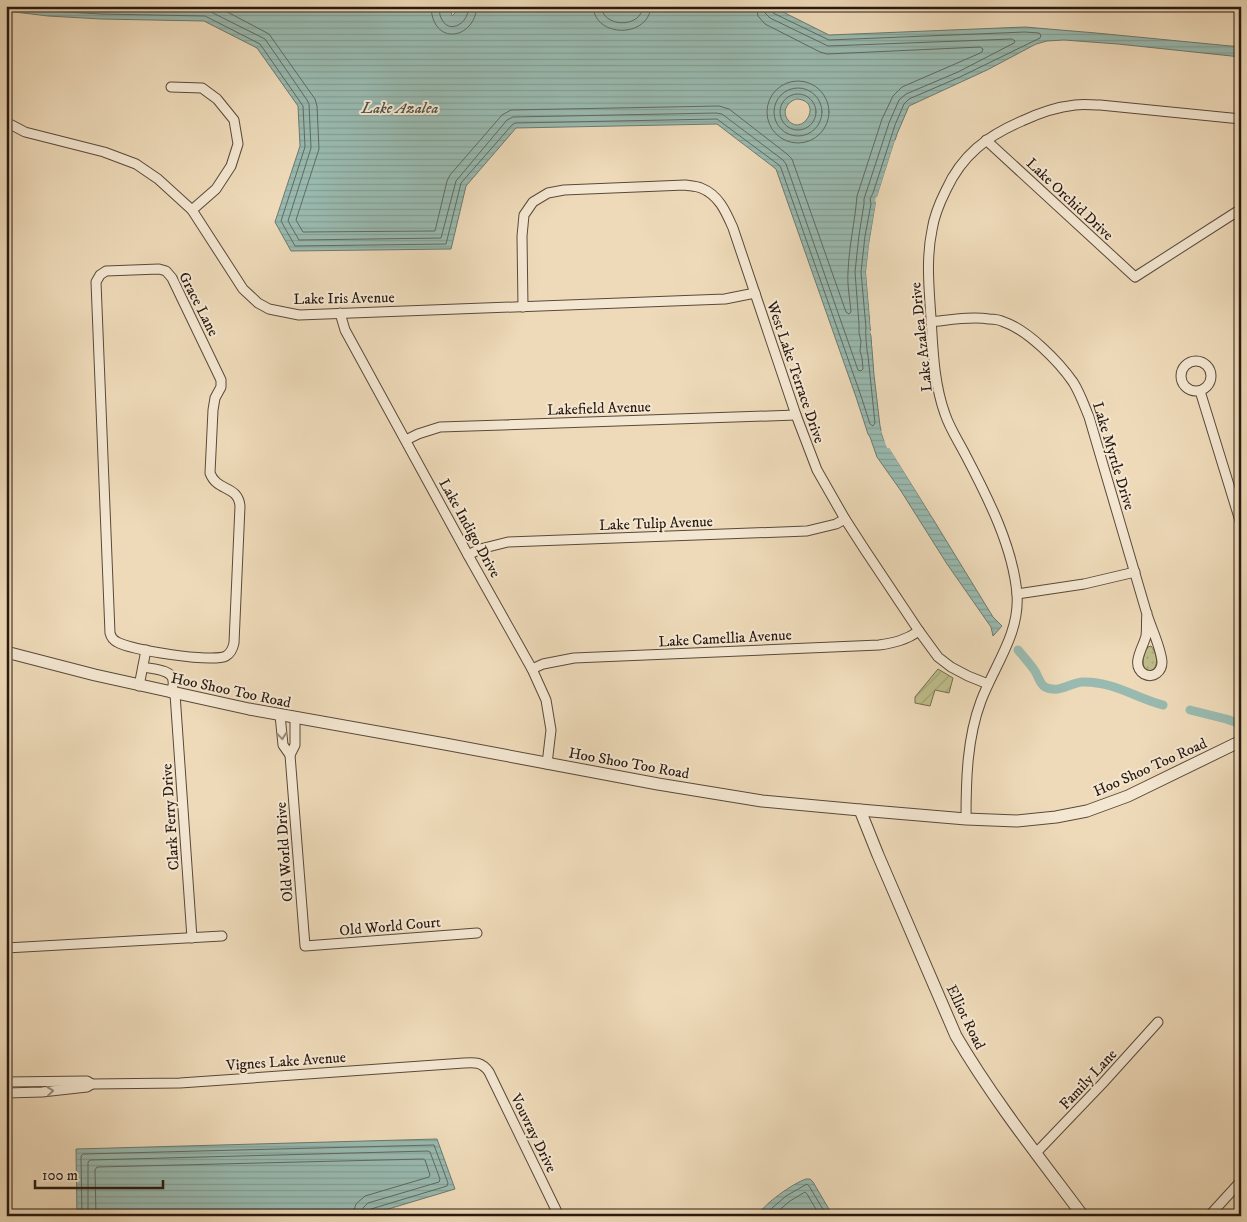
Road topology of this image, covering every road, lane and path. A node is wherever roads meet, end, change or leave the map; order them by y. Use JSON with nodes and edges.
{"nodes":[{"id":1,"x":171,"y":87,"type":"dead end"},
{"id":2,"x":1241,"y":119,"type":"edge"},
{"id":3,"x":6,"y":122,"type":"edge"},
{"id":4,"x":986,"y":140,"type":"junction"},
{"id":5,"x":1241,"y":209,"type":"edge"},
{"id":6,"x":192,"y":210,"type":"junction"},
{"id":7,"x":755,"y":293,"type":"junction"},
{"id":8,"x":523,"y":307,"type":"junction"},
{"id":9,"x":340,"y":313,"type":"junction"},
{"id":10,"x":932,"y":322,"type":"junction"},
{"id":11,"x":1200,"y":391,"type":"dead end"},
{"id":12,"x":796,"y":415,"type":"junction"},
{"id":13,"x":406,"y":440,"type":"junction"},
{"id":14,"x":845,"y":519,"type":"junction"},
{"id":15,"x":1241,"y":524,"type":"edge"},
{"id":16,"x":468,"y":555,"type":"junction"},
{"id":17,"x":1135,"y":572,"type":"junction"},
{"id":18,"x":1017,"y":594,"type":"junction"},
{"id":19,"x":1146,"y":613,"type":"junction"},
{"id":20,"x":919,"y":631,"type":"junction"},
{"id":21,"x":146,"y":650,"type":"junction"},
{"id":22,"x":6,"y":652,"type":"edge"},
{"id":23,"x":142,"y":666,"type":"junction"},
{"id":24,"x":532,"y":669,"type":"junction"},
{"id":25,"x":988,"y":684,"type":"junction"},
{"id":26,"x":139,"y":686,"type":"junction"},
{"id":27,"x":173,"y":693,"type":"junction"},
{"id":28,"x":280,"y":715,"type":"junction"},
{"id":29,"x":295,"y":718,"type":"junction"},
{"id":30,"x":1241,"y":741,"type":"edge"},
{"id":31,"x":290,"y":755,"type":"junction"},
{"id":32,"x":547,"y":764,"type":"junction"},
{"id":33,"x":860,"y":810,"type":"junction"},
{"id":34,"x":966,"y":818,"type":"junction"},
{"id":35,"x":477,"y":933,"type":"dead end"},
{"id":36,"x":222,"y":936,"type":"dead end"},
{"id":37,"x":192,"y":938,"type":"junction"},
{"id":38,"x":305,"y":946,"type":"joint"},
{"id":39,"x":6,"y":948,"type":"edge"},
{"id":40,"x":1158,"y":1022,"type":"dead end"},
{"id":41,"x":482,"y":1064,"type":"joint"},
{"id":42,"x":6,"y":1082,"type":"edge"},
{"id":43,"x":92,"y":1084,"type":"junction"},
{"id":44,"x":6,"y":1093,"type":"edge"},
{"id":45,"x":1036,"y":1153,"type":"junction"},
{"id":46,"x":1241,"y":1181,"type":"edge"},
{"id":47,"x":559,"y":1216,"type":"edge"},
{"id":48,"x":1083,"y":1216,"type":"edge"},
{"id":49,"x":1209,"y":1216,"type":"edge"}],
"edges":[{"from":1,"to":6,"type":"street"},
{"from":2,"to":4,"type":"street","name":"Lake Azalea Drive"},
{"from":3,"to":6,"type":"street","name":"Lake Iris Avenue"},
{"from":4,"to":5,"type":"street","name":"Lake Orchid Drive"},
{"from":4,"to":10,"type":"street","name":"Lake Azalea Drive"},
{"from":6,"to":9,"type":"street","name":"Lake Iris Avenue"},
{"from":7,"to":8,"type":"street","name":"Lake Iris Avenue"},
{"from":7,"to":8,"type":"street","name":"West Lake Terrace Drive"},
{"from":7,"to":12,"type":"street","name":"West Lake Terrace Drive"},
{"from":8,"to":9,"type":"street","name":"Lake Iris Avenue"},
{"from":9,"to":13,"type":"street","name":"Lake Indigo Drive"},
{"from":10,"to":17,"type":"street","name":"Lake Myrtle Drive"},
{"from":10,"to":18,"type":"street","name":"Lake Azalea Drive"},
{"from":11,"to":15,"type":"street"},
{"from":12,"to":13,"type":"street","name":"Lakefield Avenue"},
{"from":12,"to":14,"type":"street","name":"West Lake Terrace Drive"},
{"from":13,"to":16,"type":"street","name":"Lake Indigo Drive"},
{"from":14,"to":16,"type":"street","name":"Lake Tulip Avenue"},
{"from":14,"to":20,"type":"street","name":"West Lake Terrace Drive"},
{"from":16,"to":24,"type":"street","name":"Lake Indigo Drive"},
{"from":17,"to":18,"type":"street"},
{"from":17,"to":19,"type":"street","name":"Lake Myrtle Drive"},
{"from":18,"to":25,"type":"street","name":"Lake Azalea Drive"},
{"from":19,"to":19,"type":"street","name":"Lake Myrtle Drive"},
{"from":20,"to":24,"type":"street","name":"Lake Camellia Avenue"},
{"from":20,"to":25,"type":"street","name":"West Lake Terrace Drive"},
{"from":21,"to":21,"type":"street","name":"Grace Lane"},
{"from":21,"to":23,"type":"street"},
{"from":22,"to":26,"type":"street","name":"Hoo Shoo Too Road"},
{"from":23,"to":26,"type":"street"},
{"from":23,"to":27,"type":"street","name":"Clark Ferry Drive"},
{"from":24,"to":32,"type":"street","name":"Lake Indigo Drive"},
{"from":25,"to":34,"type":"street","name":"Lake Azalea Drive"},
{"from":26,"to":27,"type":"street","name":"Hoo Shoo Too Road"},
{"from":27,"to":28,"type":"street","name":"Hoo Shoo Too Road"},
{"from":27,"to":37,"type":"street","name":"Clark Ferry Drive"},
{"from":28,"to":29,"type":"street","name":"Hoo Shoo Too Road"},
{"from":28,"to":31,"type":"street","name":"Old World Drive","one_way":true},
{"from":29,"to":31,"type":"street","name":"Old World Drive"},
{"from":29,"to":32,"type":"street","name":"Hoo Shoo Too Road"},
{"from":30,"to":34,"type":"street","name":"Hoo Shoo Too Road"},
{"from":31,"to":38,"type":"street","name":"Old World Drive"},
{"from":32,"to":33,"type":"street","name":"Hoo Shoo Too Road"},
{"from":33,"to":34,"type":"street","name":"Hoo Shoo Too Road"},
{"from":33,"to":45,"type":"street","name":"Elliot Road"},
{"from":35,"to":38,"type":"street","name":"Old World Court"},
{"from":36,"to":37,"type":"street"},
{"from":37,"to":39,"type":"street"},
{"from":40,"to":45,"type":"street","name":"Family Lane"},
{"from":41,"to":43,"type":"street","name":"Vignes Lake Avenue"},
{"from":41,"to":47,"type":"street","name":"Vouvray Drive"},
{"from":42,"to":43,"type":"street","name":"Vignes Lake Avenue"},
{"from":44,"to":43,"type":"street","name":"Vignes Lake Avenue","one_way":true},
{"from":45,"to":48,"type":"street","name":"Elliot Road"},
{"from":46,"to":49,"type":"street"}]}
